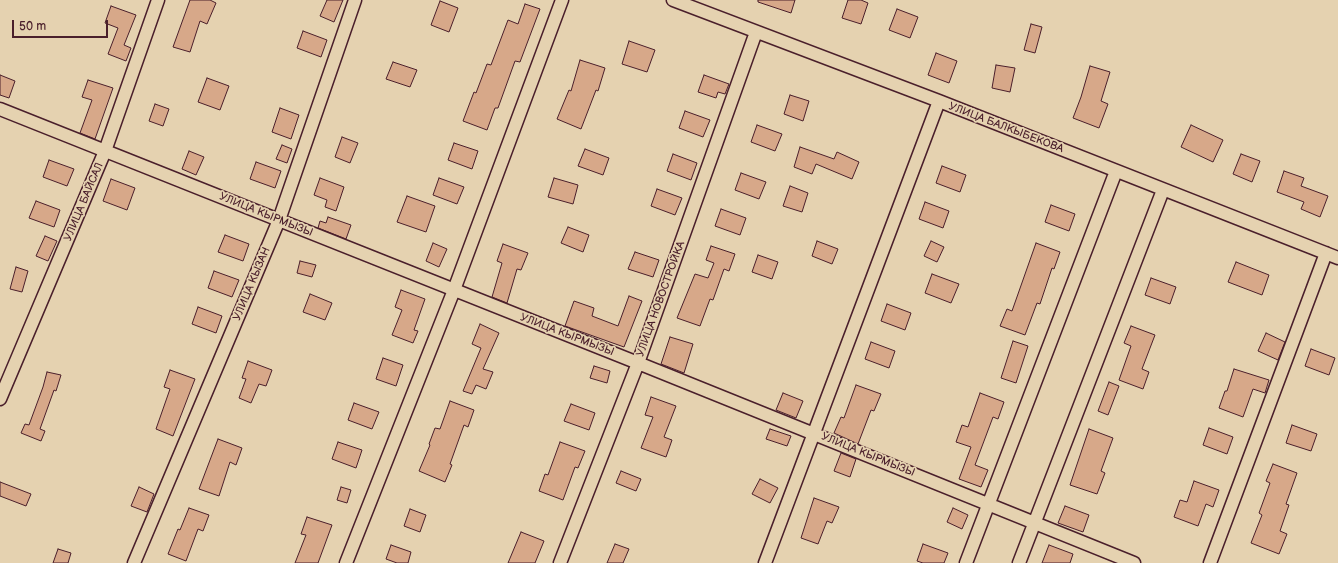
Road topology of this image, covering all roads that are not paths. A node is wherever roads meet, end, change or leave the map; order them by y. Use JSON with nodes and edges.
{"nodes":[{"id":1,"x":158,"y":0,"type":"edge"},
{"id":2,"x":355,"y":0,"type":"edge"},
{"id":3,"x":562,"y":0,"type":"edge"},
{"id":4,"x":673,"y":0,"type":"edge"},
{"id":5,"x":756,"y":32,"type":"junction"},
{"id":6,"x":939,"y":101,"type":"junction"},
{"id":7,"x":0,"y":109,"type":"edge"},
{"id":8,"x":105,"y":152,"type":"junction"},
{"id":9,"x":1116,"y":171,"type":"junction"},
{"id":10,"x":1163,"y":190,"type":"junction"},
{"id":11,"x":279,"y":220,"type":"junction"},
{"id":12,"x":1326,"y":253,"type":"junction"},
{"id":13,"x":1338,"y":258,"type":"edge"},
{"id":14,"x":454,"y":290,"type":"junction"},
{"id":15,"x":638,"y":363,"type":"junction"},
{"id":16,"x":0,"y":399,"type":"edge"},
{"id":17,"x":814,"y":434,"type":"junction"},
{"id":18,"x":988,"y":504,"type":"junction"},
{"id":19,"x":1034,"y":523,"type":"junction"},
{"id":20,"x":134,"y":563,"type":"edge"},
{"id":21,"x":346,"y":563,"type":"edge"},
{"id":22,"x":560,"y":563,"type":"edge"},
{"id":23,"x":765,"y":563,"type":"edge"},
{"id":24,"x":966,"y":563,"type":"edge"},
{"id":25,"x":1019,"y":563,"type":"edge"},
{"id":26,"x":1134,"y":563,"type":"edge"},
{"id":27,"x":1210,"y":563,"type":"edge"}],
"edges":[{"from":1,"to":8,"type":"street","name":"УЛИЦА БАЙСАЛ"},
{"from":2,"to":11,"type":"street","name":"УЛИЦА КЫЗАН"},
{"from":3,"to":14,"type":"street"},
{"from":4,"to":5,"type":"street","name":"УЛИЦА БАЛКЫБЕКОВА"},
{"from":5,"to":6,"type":"street","name":"УЛИЦА БАЛКЫБЕКОВА"},
{"from":5,"to":15,"type":"street","name":"УЛИЦА НОВОСТРОЙКА"},
{"from":6,"to":9,"type":"street","name":"УЛИЦА БАЛКЫБЕКОВА"},
{"from":6,"to":17,"type":"street"},
{"from":7,"to":8,"type":"street","name":"УЛИЦА КЫРМЫЗЫ"},
{"from":8,"to":11,"type":"street","name":"УЛИЦА КЫРМЫЗЫ"},
{"from":8,"to":16,"type":"street","name":"УЛИЦА БАЙСАЛ"},
{"from":9,"to":10,"type":"street","name":"УЛИЦА БАЛКЫБЕКОВА"},
{"from":9,"to":18,"type":"street"},
{"from":10,"to":12,"type":"street","name":"УЛИЦА БАЛКЫБЕКОВА"},
{"from":10,"to":19,"type":"street"},
{"from":11,"to":14,"type":"street","name":"УЛИЦА КЫРМЫЗЫ"},
{"from":11,"to":20,"type":"street","name":"УЛИЦА КЫЗАН"},
{"from":12,"to":13,"type":"street","name":"УЛИЦА БАЛКЫБЕКОВА"},
{"from":12,"to":27,"type":"street"},
{"from":14,"to":15,"type":"street","name":"УЛИЦА КЫРМЫЗЫ"},
{"from":14,"to":21,"type":"street"},
{"from":15,"to":17,"type":"street","name":"УЛИЦА КЫРМЫЗЫ"},
{"from":15,"to":22,"type":"street","name":"УЛИЦА НОВОСТРОЙКА"},
{"from":17,"to":18,"type":"street","name":"УЛИЦА КЫРМЫЗЫ"},
{"from":17,"to":23,"type":"street"},
{"from":18,"to":19,"type":"street","name":"УЛИЦА КЫРМЫЗЫ"},
{"from":18,"to":24,"type":"street"},
{"from":19,"to":25,"type":"street"},
{"from":19,"to":26,"type":"street","name":"УЛИЦА КЫРМЫЗЫ"}]}
